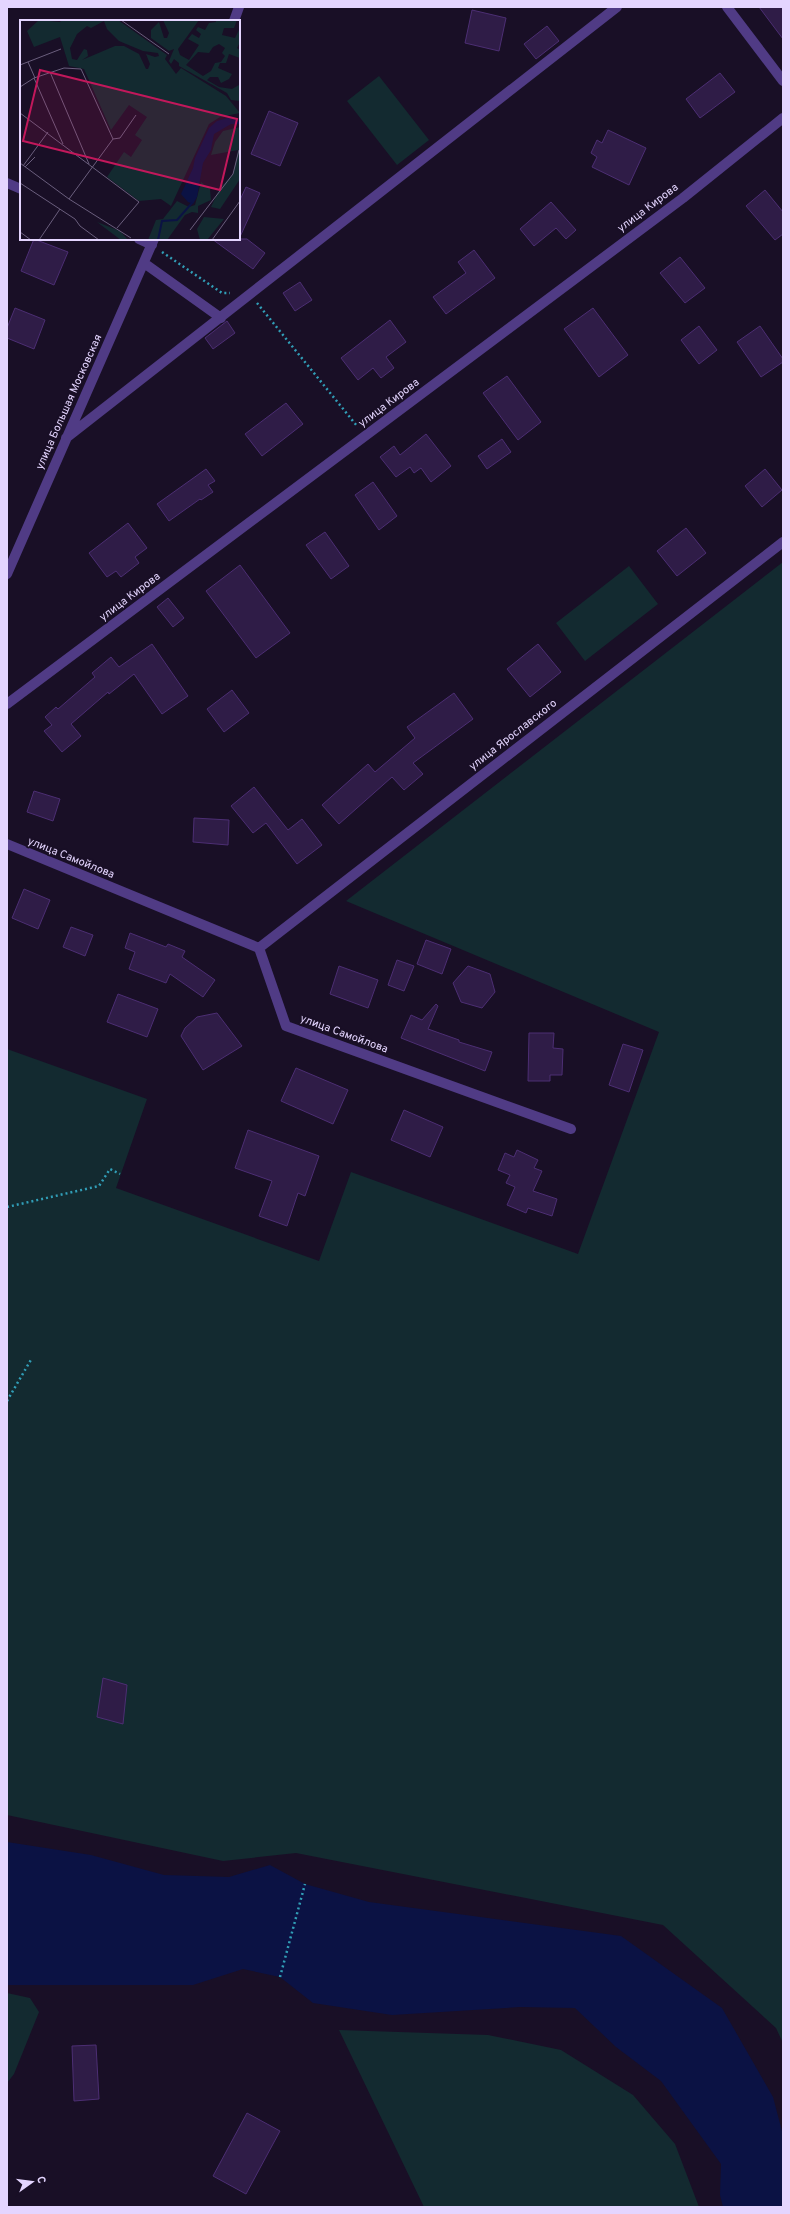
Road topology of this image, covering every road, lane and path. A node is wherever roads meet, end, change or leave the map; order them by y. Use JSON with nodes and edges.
{"nodes":[{"id":1,"x":239,"y":7,"type":"edge"},
{"id":2,"x":617,"y":7,"type":"edge"},
{"id":3,"x":728,"y":7,"type":"edge"},
{"id":4,"x":234,"y":20,"type":"edge"},
{"id":5,"x":783,"y":81,"type":"edge"},
{"id":6,"x":783,"y":118,"type":"edge"},
{"id":7,"x":7,"y":183,"type":"edge"},
{"id":8,"x":20,"y":189,"type":"edge"},
{"id":9,"x":153,"y":242,"type":"edge"},
{"id":10,"x":144,"y":263,"type":"junction"},
{"id":11,"x":251,"y":294,"type":"junction"},
{"id":12,"x":221,"y":318,"type":"junction"},
{"id":13,"x":365,"y":436,"type":"junction"},
{"id":14,"x":66,"y":438,"type":"junction"},
{"id":15,"x":783,"y":542,"type":"edge"},
{"id":16,"x":7,"y":574,"type":"edge"},
{"id":17,"x":7,"y":704,"type":"edge"},
{"id":18,"x":7,"y":844,"type":"edge"},
{"id":19,"x":259,"y":948,"type":"junction"},
{"id":20,"x":571,"y":1129,"type":"dead end"},
{"id":21,"x":120,"y":1174,"type":"dead end"},
{"id":22,"x":7,"y":1207,"type":"edge"},
{"id":23,"x":32,"y":1358,"type":"dead end"},
{"id":24,"x":7,"y":1401,"type":"edge"},
{"id":25,"x":305,"y":1884,"type":"dead end"},
{"id":26,"x":280,"y":1977,"type":"dead end"}],
"edges":[{"from":1,"to":4,"type":"street"},
{"from":2,"to":11,"type":"street"},
{"from":3,"to":5,"type":"street"},
{"from":6,"to":13,"type":"street","name":"улица Кирова"},
{"from":7,"to":8,"type":"street"},
{"from":9,"to":10,"type":"street","name":"улица Большая Московская"},
{"from":9,"to":11,"type":"path"},
{"from":10,"to":12,"type":"street"},
{"from":10,"to":14,"type":"street","name":"улица Большая Московская"},
{"from":11,"to":12,"type":"street"},
{"from":11,"to":13,"type":"path"},
{"from":12,"to":14,"type":"street"},
{"from":13,"to":17,"type":"street","name":"улица Кирова"},
{"from":14,"to":16,"type":"street","name":"улица Большая Московская"},
{"from":15,"to":19,"type":"street","name":"улица Ярославского"},
{"from":18,"to":19,"type":"street","name":"улица Самойлова"},
{"from":19,"to":20,"type":"street","name":"улица Самойлова"},
{"from":21,"to":22,"type":"path"},
{"from":23,"to":24,"type":"path"},
{"from":25,"to":26,"type":"path"}]}
